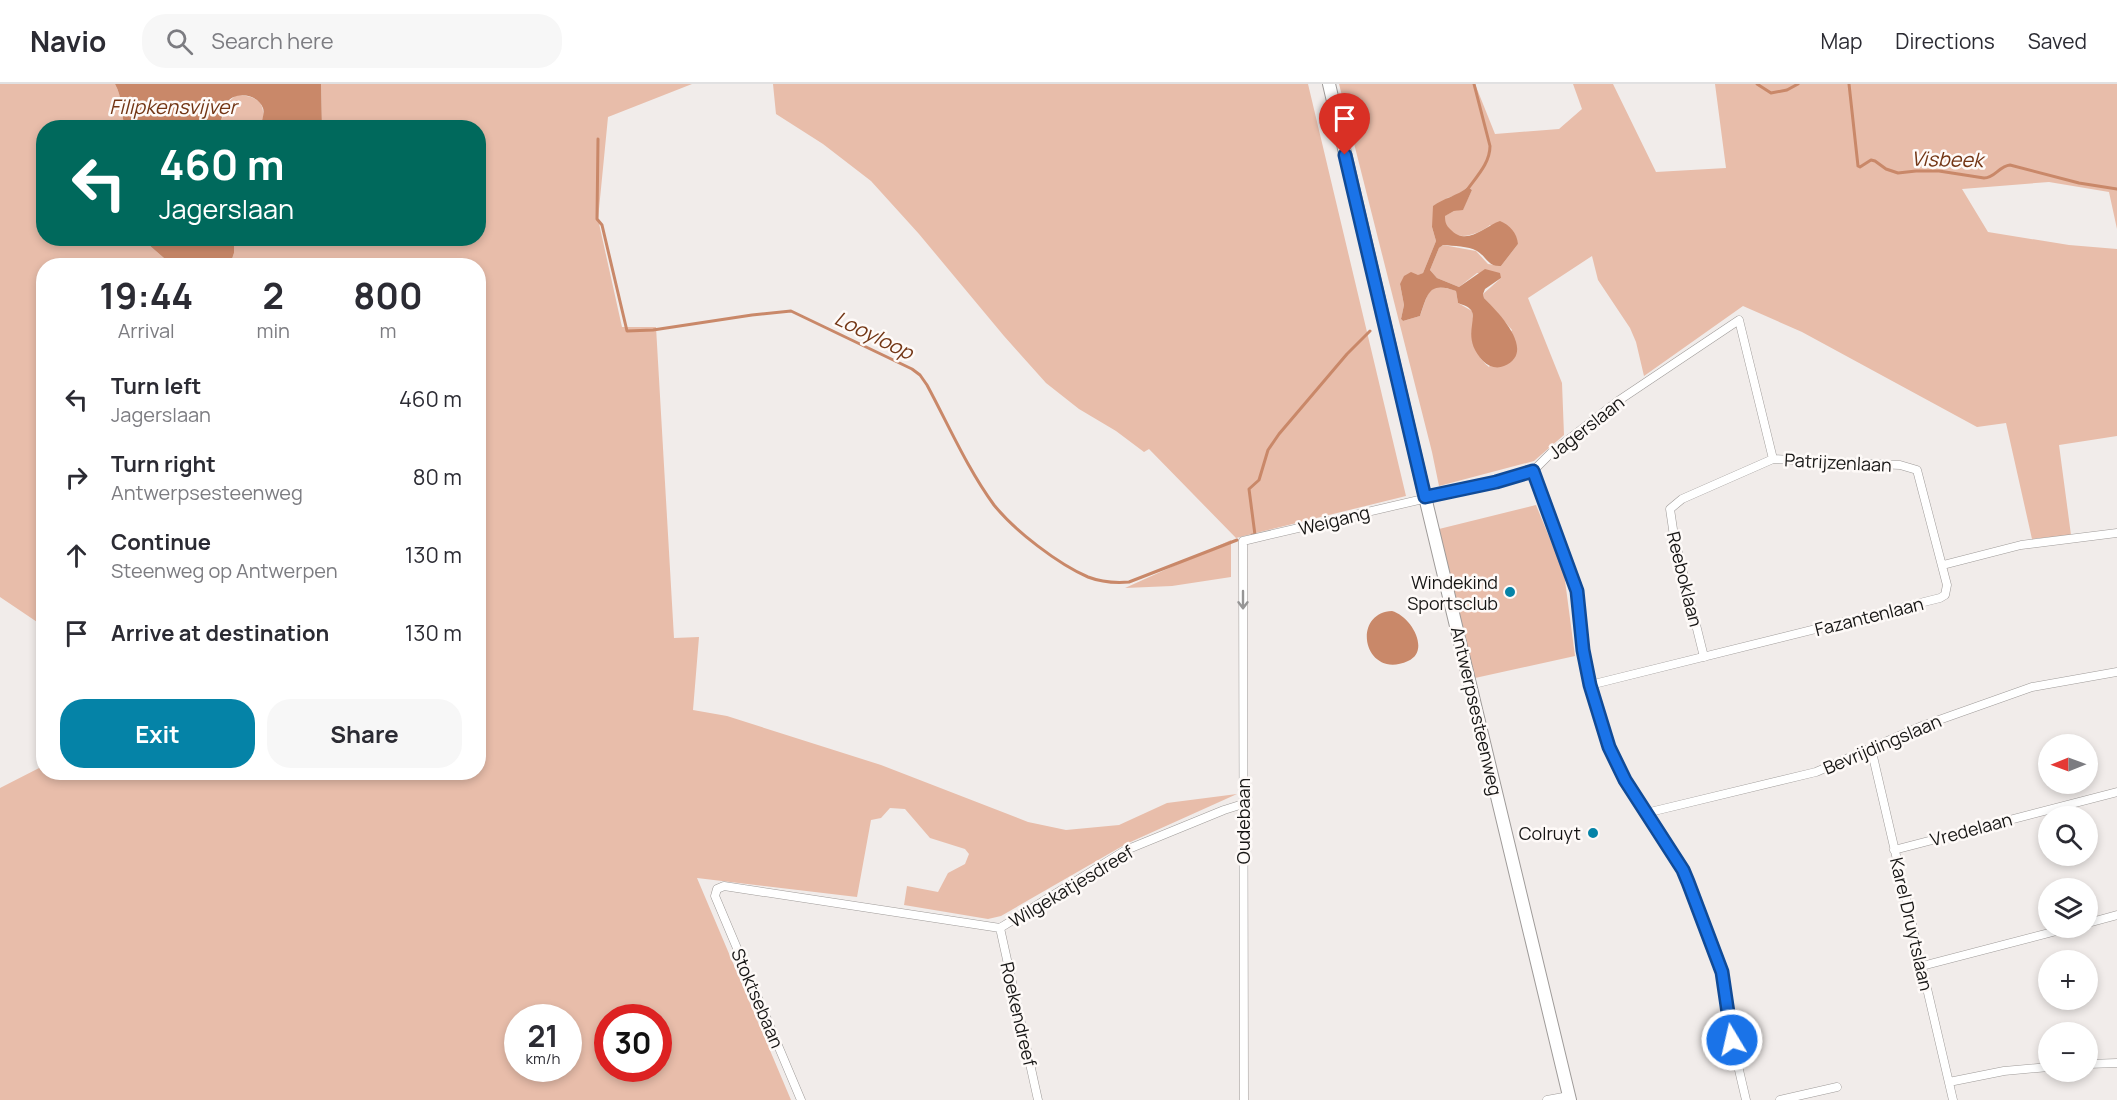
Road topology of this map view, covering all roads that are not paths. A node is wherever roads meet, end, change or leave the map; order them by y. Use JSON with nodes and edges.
{"nodes":[{"id":1,"x":1329,"y":84,"type":"edge"},
{"id":2,"x":1733,"y":324,"type":"joint"},
{"id":3,"x":1773,"y":459,"type":"junction"},
{"id":4,"x":1533,"y":471,"type":"junction"},
{"id":5,"x":1425,"y":497,"type":"junction"},
{"id":6,"x":2117,"y":533,"type":"edge"},
{"id":7,"x":1243,"y":541,"type":"joint"},
{"id":8,"x":1943,"y":565,"type":"junction"},
{"id":9,"x":1704,"y":657,"type":"junction"},
{"id":10,"x":2117,"y":672,"type":"edge"},
{"id":11,"x":1590,"y":685,"type":"junction"},
{"id":12,"x":1871,"y":748,"type":"junction"},
{"id":13,"x":2117,"y":792,"type":"edge"},
{"id":14,"x":1243,"y":804,"type":"junction"},
{"id":15,"x":1646,"y":813,"type":"junction"},
{"id":16,"x":1894,"y":850,"type":"junction"},
{"id":17,"x":2117,"y":915,"type":"edge"},
{"id":18,"x":2098,"y":920,"type":"edge"},
{"id":19,"x":1000,"y":928,"type":"junction"},
{"id":20,"x":2038,"y":936,"type":"edge"},
{"id":21,"x":1922,"y":966,"type":"junction"},
{"id":22,"x":2117,"y":1063,"type":"edge"},
{"id":23,"x":2098,"y":1064,"type":"edge"},
{"id":24,"x":2038,"y":1068,"type":"edge"},
{"id":25,"x":1949,"y":1082,"type":"junction"},
{"id":26,"x":1837,"y":1087,"type":"dead end"},
{"id":27,"x":1570,"y":1098,"type":"edge"},
{"id":28,"x":801,"y":1100,"type":"edge"},
{"id":29,"x":1038,"y":1100,"type":"edge"},
{"id":30,"x":1244,"y":1100,"type":"edge"},
{"id":31,"x":1547,"y":1100,"type":"edge"},
{"id":32,"x":1746,"y":1100,"type":"edge"},
{"id":33,"x":1780,"y":1100,"type":"edge"},
{"id":34,"x":1953,"y":1100,"type":"edge"}],
"edges":[{"from":1,"to":5,"type":"main road","name":"Antwerpsesteenweg"},
{"from":2,"to":3,"type":"street","name":"Patrijzenlaan"},
{"from":2,"to":4,"type":"street","name":"Jagerslaan"},
{"from":3,"to":8,"type":"street","name":"Patrijzenlaan"},
{"from":3,"to":9,"type":"street","name":"Reeboklaan"},
{"from":4,"to":5,"type":"street","name":"Jagerslaan"},
{"from":4,"to":11,"type":"street"},
{"from":5,"to":7,"type":"street","name":"Weigang"},
{"from":5,"to":27,"type":"main road","name":"Antwerpsesteenweg"},
{"from":6,"to":8,"type":"street"},
{"from":7,"to":14,"type":"street","name":"Oudebaan","one_way":true},
{"from":8,"to":9,"type":"street","name":"Fazantenlaan"},
{"from":9,"to":11,"type":"street","name":"Fazantenlaan"},
{"from":10,"to":12,"type":"street","name":"Bevrijdingslaan"},
{"from":11,"to":15,"type":"street"},
{"from":12,"to":15,"type":"street","name":"Bevrijdingslaan"},
{"from":12,"to":16,"type":"street","name":"Karel Druytslaan"},
{"from":13,"to":16,"type":"street","name":"Vredelaan"},
{"from":14,"to":19,"type":"street","name":"Wilgekatjesdreef"},
{"from":14,"to":30,"type":"street","name":"Oudebaan"},
{"from":15,"to":32,"type":"street"},
{"from":16,"to":21,"type":"street","name":"Karel Druytslaan"},
{"from":17,"to":18,"type":"street"},
{"from":19,"to":28,"type":"street","name":"Stoktsebaan"},
{"from":19,"to":29,"type":"street","name":"Roekendreef"},
{"from":20,"to":21,"type":"street"},
{"from":21,"to":25,"type":"street","name":"Karel Druytslaan"},
{"from":22,"to":23,"type":"street"},
{"from":24,"to":25,"type":"street"},
{"from":25,"to":34,"type":"street","name":"Karel Druytslaan"},
{"from":26,"to":33,"type":"street"},
{"from":27,"to":31,"type":"street"}]}
